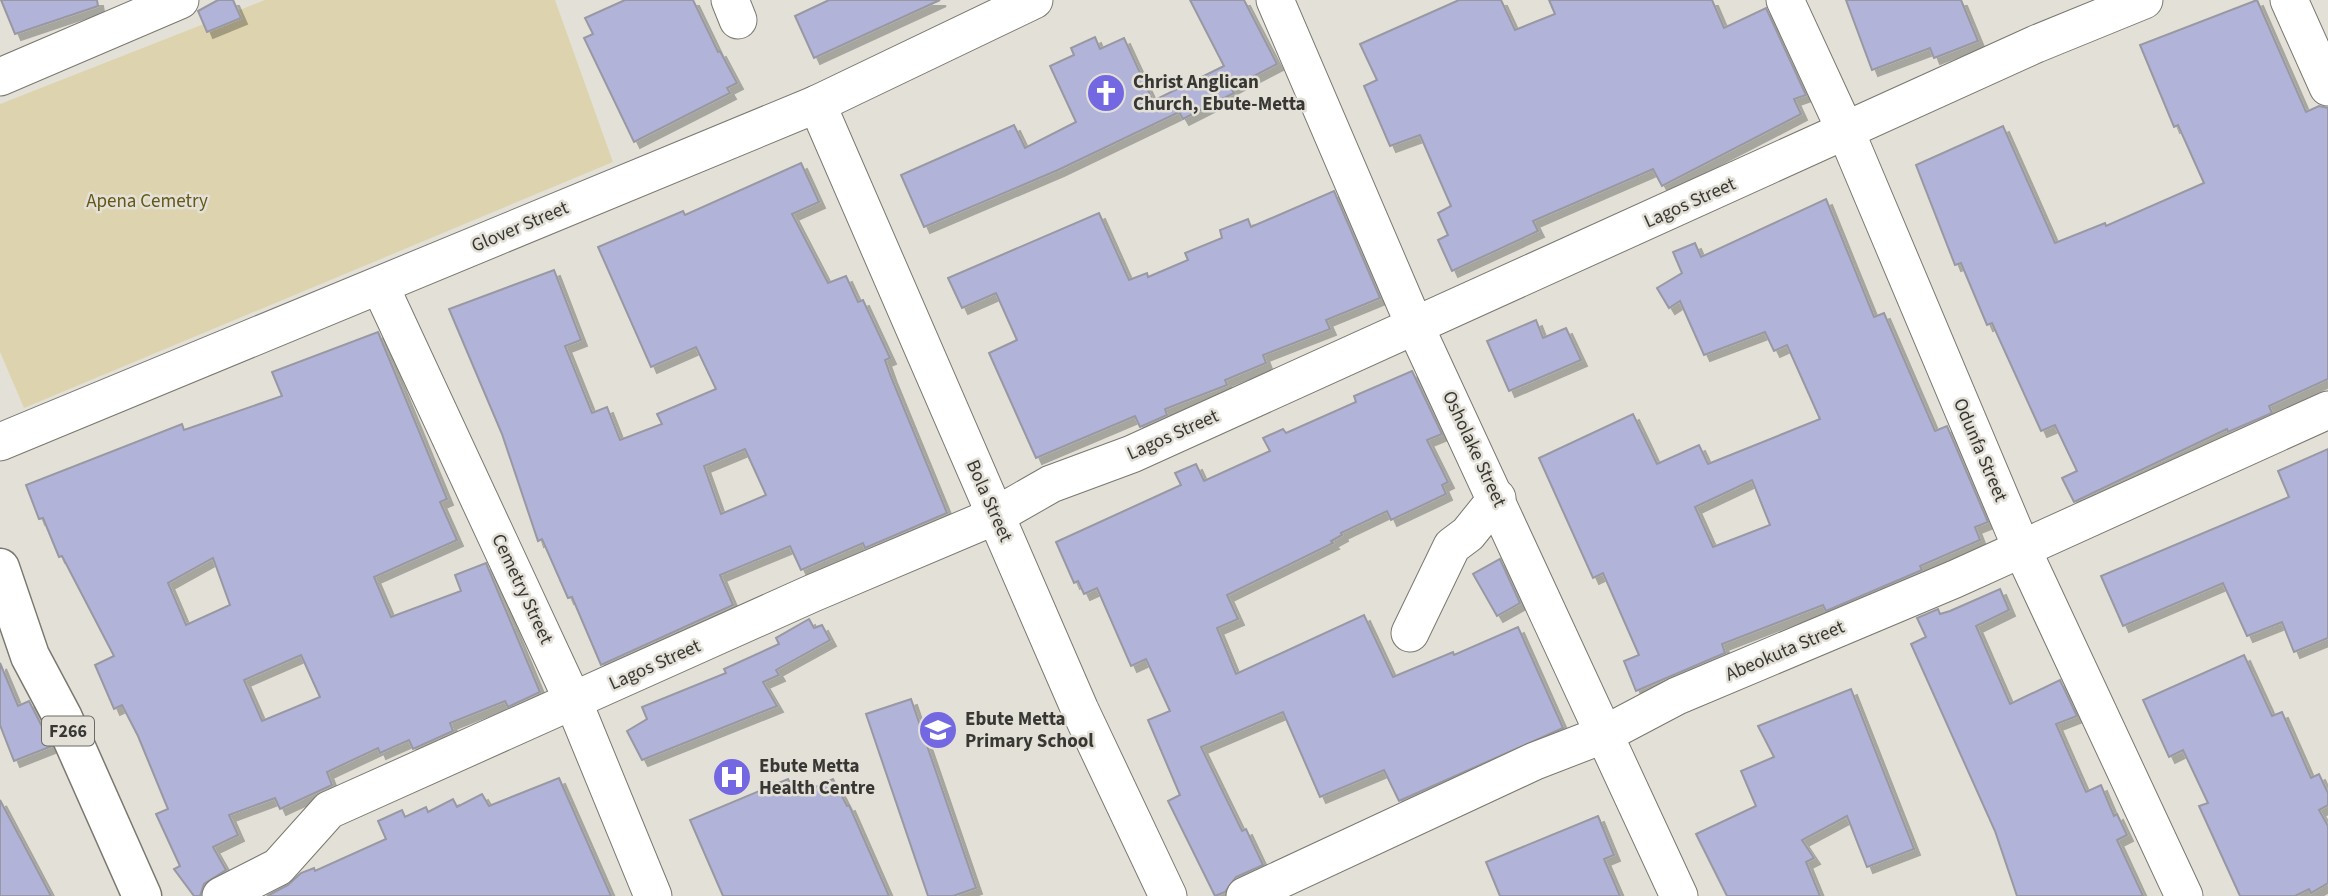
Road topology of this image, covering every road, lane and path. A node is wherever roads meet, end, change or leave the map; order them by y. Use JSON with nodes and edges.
{"nodes":[{"id":1,"x":180,"y":0,"type":"edge"},
{"id":2,"x":1034,"y":0,"type":"edge"},
{"id":3,"x":1275,"y":0,"type":"edge"},
{"id":4,"x":1785,"y":0,"type":"edge"},
{"id":5,"x":2144,"y":0,"type":"edge"},
{"id":6,"x":2289,"y":0,"type":"edge"},
{"id":7,"x":0,"y":77,"type":"edge"},
{"id":8,"x":2328,"y":87,"type":"edge"},
{"id":9,"x":817,"y":103,"type":"junction"},
{"id":10,"x":1846,"y":132,"type":"junction"},
{"id":11,"x":380,"y":286,"type":"junction"},
{"id":12,"x":1415,"y":324,"type":"junction"},
{"id":13,"x":2328,"y":410,"type":"edge"},
{"id":14,"x":0,"y":442,"type":"edge"},
{"id":15,"x":1497,"y":498,"type":"junction"},
{"id":16,"x":995,"y":516,"type":"junction"},
{"id":17,"x":2021,"y":547,"type":"junction"},
{"id":18,"x":0,"y":568,"type":"edge"},
{"id":19,"x":1410,"y":633,"type":"dead end"},
{"id":20,"x":573,"y":701,"type":"junction"},
{"id":21,"x":1605,"y":734,"type":"junction"},
{"id":22,"x":142,"y":895,"type":"edge"},
{"id":23,"x":221,"y":896,"type":"edge"},
{"id":24,"x":653,"y":896,"type":"edge"},
{"id":25,"x":1168,"y":896,"type":"edge"},
{"id":26,"x":1245,"y":896,"type":"edge"},
{"id":27,"x":1679,"y":896,"type":"edge"},
{"id":28,"x":2185,"y":896,"type":"edge"}],
"edges":[{"from":1,"to":7,"type":"street"},
{"from":2,"to":9,"type":"street","name":"Glover Street"},
{"from":3,"to":12,"type":"street","name":"Osholake Street"},
{"from":4,"to":10,"type":"street","name":"Odunfa Street"},
{"from":5,"to":10,"type":"street","name":"Lagos Street"},
{"from":6,"to":8,"type":"street"},
{"from":9,"to":11,"type":"street","name":"Glover Street"},
{"from":9,"to":16,"type":"street","name":"Bola Street"},
{"from":10,"to":12,"type":"street","name":"Lagos Street"},
{"from":10,"to":17,"type":"street","name":"Odunfa Street"},
{"from":11,"to":14,"type":"street","name":"Glover Street"},
{"from":11,"to":20,"type":"street","name":"Cemetry Street"},
{"from":12,"to":15,"type":"street","name":"Osholake Street"},
{"from":12,"to":16,"type":"street","name":"Lagos Street"},
{"from":13,"to":17,"type":"street","name":"Abeokuta Street"},
{"from":15,"to":19,"type":"street"},
{"from":15,"to":21,"type":"street","name":"Osholake Street"},
{"from":16,"to":20,"type":"street","name":"Lagos Street"},
{"from":16,"to":25,"type":"street","name":"Bola Street"},
{"from":17,"to":21,"type":"street","name":"Abeokuta Street"},
{"from":17,"to":28,"type":"street","name":"Odunfa Street"},
{"from":18,"to":22,"type":"highway","number":"F266"},
{"from":20,"to":23,"type":"street","name":"Lagos Street"},
{"from":20,"to":24,"type":"street","name":"Cemetry Street"},
{"from":21,"to":26,"type":"street","name":"Abeokuta Street"},
{"from":21,"to":27,"type":"street","name":"Osholake Street"}]}
